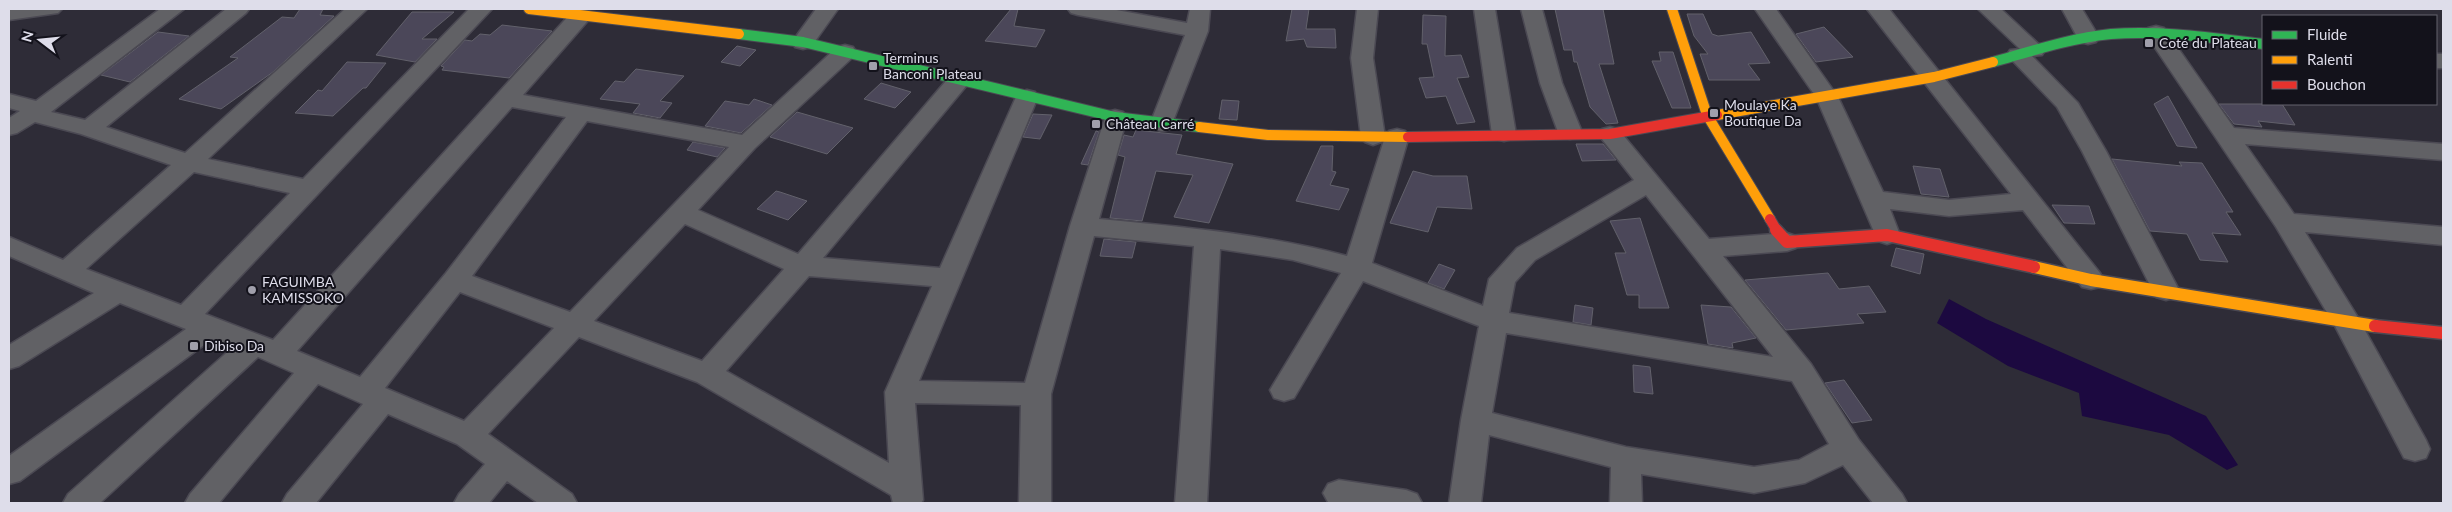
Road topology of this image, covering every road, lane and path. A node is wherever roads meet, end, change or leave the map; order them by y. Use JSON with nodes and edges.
{"nodes":[{"id":1,"x":51,"y":9,"type":"edge"},
{"id":2,"x":173,"y":9,"type":"edge"},
{"id":3,"x":239,"y":9,"type":"edge"},
{"id":4,"x":357,"y":9,"type":"edge"},
{"id":5,"x":481,"y":9,"type":"edge"},
{"id":6,"x":529,"y":9,"type":"edge"},
{"id":7,"x":827,"y":9,"type":"edge"},
{"id":8,"x":1078,"y":9,"type":"edge"},
{"id":9,"x":1200,"y":9,"type":"edge"},
{"id":10,"x":1368,"y":9,"type":"edge"},
{"id":11,"x":1484,"y":9,"type":"edge"},
{"id":12,"x":1532,"y":9,"type":"edge"},
{"id":13,"x":1672,"y":9,"type":"edge"},
{"id":14,"x":1765,"y":9,"type":"edge"},
{"id":15,"x":1878,"y":9,"type":"edge"},
{"id":16,"x":1989,"y":9,"type":"edge"},
{"id":17,"x":2072,"y":9,"type":"edge"},
{"id":18,"x":9,"y":14,"type":"edge"},
{"id":19,"x":581,"y":16,"type":"junction"},
{"id":20,"x":1197,"y":31,"type":"junction"},
{"id":21,"x":2156,"y":33,"type":"junction"},
{"id":22,"x":2088,"y":37,"type":"junction"},
{"id":23,"x":803,"y":42,"type":"junction"},
{"id":24,"x":2262,"y":44,"type":"edge"},
{"id":25,"x":845,"y":52,"type":"junction"},
{"id":26,"x":2026,"y":53,"type":"junction"},
{"id":27,"x":1934,"y":77,"type":"junction"},
{"id":28,"x":959,"y":80,"type":"junction"},
{"id":29,"x":1027,"y":97,"type":"junction"},
{"id":30,"x":1827,"y":97,"type":"junction"},
{"id":31,"x":507,"y":99,"type":"junction"},
{"id":32,"x":9,"y":101,"type":"edge"},
{"id":33,"x":37,"y":111,"type":"junction"},
{"id":34,"x":582,"y":112,"type":"junction"},
{"id":35,"x":1707,"y":115,"type":"junction"},
{"id":36,"x":1115,"y":117,"type":"junction"},
{"id":37,"x":1162,"y":124,"type":"junction"},
{"id":38,"x":9,"y":128,"type":"edge"},
{"id":39,"x":89,"y":128,"type":"junction"},
{"id":40,"x":1570,"y":132,"type":"junction"},
{"id":41,"x":1504,"y":134,"type":"junction"},
{"id":42,"x":1610,"y":134,"type":"junction"},
{"id":43,"x":2226,"y":134,"type":"junction"},
{"id":44,"x":1385,"y":137,"type":"junction"},
{"id":45,"x":747,"y":143,"type":"junction"},
{"id":46,"x":2443,"y":152,"type":"edge"},
{"id":47,"x":189,"y":163,"type":"junction"},
{"id":48,"x":1650,"y":182,"type":"junction"},
{"id":49,"x":310,"y":189,"type":"junction"},
{"id":50,"x":1874,"y":199,"type":"junction"},
{"id":51,"x":2030,"y":201,"type":"junction"},
{"id":52,"x":680,"y":212,"type":"junction"},
{"id":53,"x":2286,"y":222,"type":"junction"},
{"id":54,"x":1083,"y":226,"type":"junction"},
{"id":55,"x":1887,"y":235,"type":"junction"},
{"id":56,"x":2443,"y":236,"type":"edge"},
{"id":57,"x":1208,"y":238,"type":"junction"},
{"id":58,"x":1787,"y":242,"type":"junction"},
{"id":59,"x":1703,"y":249,"type":"junction"},
{"id":60,"x":12,"y":251,"type":"edge"},
{"id":61,"x":802,"y":266,"type":"junction"},
{"id":62,"x":1357,"y":268,"type":"junction"},
{"id":63,"x":66,"y":272,"type":"junction"},
{"id":64,"x":948,"y":278,"type":"junction"},
{"id":65,"x":455,"y":280,"type":"junction"},
{"id":66,"x":2091,"y":280,"type":"junction"},
{"id":67,"x":2166,"y":290,"type":"junction"},
{"id":68,"x":116,"y":292,"type":"junction"},
{"id":69,"x":1494,"y":321,"type":"junction"},
{"id":70,"x":197,"y":323,"type":"junction"},
{"id":71,"x":2347,"y":323,"type":"junction"},
{"id":72,"x":572,"y":324,"type":"junction"},
{"id":73,"x":2443,"y":333,"type":"edge"},
{"id":74,"x":265,"y":349,"type":"junction"},
{"id":75,"x":9,"y":358,"type":"edge"},
{"id":76,"x":313,"y":370,"type":"junction"},
{"id":77,"x":1801,"y":372,"type":"junction"},
{"id":78,"x":707,"y":374,"type":"junction"},
{"id":79,"x":1284,"y":390,"type":"dead end"},
{"id":80,"x":900,"y":392,"type":"junction"},
{"id":81,"x":1036,"y":394,"type":"junction"},
{"id":82,"x":373,"y":397,"type":"junction"},
{"id":83,"x":1476,"y":420,"type":"junction"},
{"id":84,"x":468,"y":436,"type":"junction"},
{"id":85,"x":2415,"y":449,"type":"dead end"},
{"id":86,"x":1848,"y":450,"type":"junction"},
{"id":87,"x":1626,"y":459,"type":"junction"},
{"id":88,"x":504,"y":463,"type":"junction"},
{"id":89,"x":9,"y":472,"type":"edge"},
{"id":90,"x":1339,"y":493,"type":"dead end"},
{"id":91,"x":906,"y":495,"type":"edge"},
{"id":92,"x":79,"y":503,"type":"edge"},
{"id":93,"x":201,"y":503,"type":"edge"},
{"id":94,"x":298,"y":503,"type":"edge"},
{"id":95,"x":470,"y":503,"type":"edge"},
{"id":96,"x":561,"y":503,"type":"edge"},
{"id":97,"x":1035,"y":503,"type":"edge"},
{"id":98,"x":1191,"y":503,"type":"edge"},
{"id":99,"x":1406,"y":503,"type":"edge"},
{"id":100,"x":1465,"y":503,"type":"edge"},
{"id":101,"x":1626,"y":503,"type":"edge"},
{"id":102,"x":1891,"y":503,"type":"edge"}],
"edges":[{"from":1,"to":18,"type":"street"},
{"from":2,"to":33,"type":"street"},
{"from":3,"to":39,"type":"street"},
{"from":4,"to":47,"type":"street"},
{"from":5,"to":49,"type":"street"},
{"from":6,"to":19,"type":"street"},
{"from":7,"to":23,"type":"street"},
{"from":8,"to":20,"type":"street"},
{"from":9,"to":20,"type":"street"},
{"from":10,"to":44,"type":"street"},
{"from":11,"to":41,"type":"street"},
{"from":12,"to":40,"type":"street"},
{"from":13,"to":35,"type":"street"},
{"from":14,"to":30,"type":"street"},
{"from":15,"to":27,"type":"street"},
{"from":16,"to":26,"type":"street"},
{"from":17,"to":22,"type":"street"},
{"from":19,"to":23,"type":"street"},
{"from":19,"to":31,"type":"street"},
{"from":20,"to":37,"type":"street"},
{"from":21,"to":22,"type":"street"},
{"from":21,"to":24,"type":"street"},
{"from":21,"to":43,"type":"street"},
{"from":22,"to":26,"type":"street"},
{"from":23,"to":25,"type":"street"},
{"from":25,"to":28,"type":"street"},
{"from":25,"to":45,"type":"street"},
{"from":26,"to":27,"type":"street"},
{"from":26,"to":67,"type":"street"},
{"from":27,"to":30,"type":"street"},
{"from":27,"to":51,"type":"street"},
{"from":28,"to":29,"type":"street"},
{"from":28,"to":61,"type":"street"},
{"from":29,"to":36,"type":"street"},
{"from":29,"to":64,"type":"street"},
{"from":30,"to":35,"type":"street"},
{"from":30,"to":50,"type":"street"},
{"from":31,"to":34,"type":"street"},
{"from":31,"to":74,"type":"street"},
{"from":32,"to":33,"type":"street"},
{"from":33,"to":38,"type":"street"},
{"from":33,"to":39,"type":"street"},
{"from":34,"to":45,"type":"street"},
{"from":34,"to":65,"type":"street"},
{"from":35,"to":42,"type":"street"},
{"from":35,"to":58,"type":"street"},
{"from":36,"to":37,"type":"street"},
{"from":36,"to":54,"type":"street"},
{"from":37,"to":44,"type":"street"},
{"from":39,"to":47,"type":"street"},
{"from":40,"to":41,"type":"street"},
{"from":40,"to":42,"type":"street"},
{"from":41,"to":44,"type":"street"},
{"from":42,"to":48,"type":"street"},
{"from":43,"to":46,"type":"street"},
{"from":43,"to":53,"type":"street"},
{"from":44,"to":62,"type":"street"},
{"from":45,"to":52,"type":"street"},
{"from":47,"to":49,"type":"street"},
{"from":47,"to":63,"type":"street"},
{"from":48,"to":59,"type":"street"},
{"from":48,"to":69,"type":"street"},
{"from":49,"to":70,"type":"street"},
{"from":50,"to":51,"type":"street"},
{"from":50,"to":55,"type":"street"},
{"from":51,"to":66,"type":"street"},
{"from":52,"to":61,"type":"street"},
{"from":52,"to":72,"type":"street"},
{"from":53,"to":56,"type":"street"},
{"from":53,"to":71,"type":"street"},
{"from":54,"to":57,"type":"street"},
{"from":54,"to":81,"type":"street"},
{"from":55,"to":58,"type":"street"},
{"from":55,"to":66,"type":"street"},
{"from":57,"to":62,"type":"street"},
{"from":57,"to":98,"type":"street"},
{"from":58,"to":59,"type":"street"},
{"from":59,"to":77,"type":"street"},
{"from":60,"to":63,"type":"street"},
{"from":61,"to":64,"type":"street"},
{"from":61,"to":78,"type":"street"},
{"from":62,"to":69,"type":"street"},
{"from":62,"to":79,"type":"street"},
{"from":63,"to":68,"type":"street"},
{"from":64,"to":80,"type":"street"},
{"from":65,"to":72,"type":"street"},
{"from":65,"to":82,"type":"street"},
{"from":66,"to":67,"type":"street"},
{"from":67,"to":71,"type":"street"},
{"from":68,"to":70,"type":"street"},
{"from":68,"to":75,"type":"street"},
{"from":69,"to":77,"type":"street"},
{"from":69,"to":83,"type":"street"},
{"from":70,"to":74,"type":"street"},
{"from":70,"to":89,"type":"street"},
{"from":71,"to":73,"type":"street"},
{"from":71,"to":85,"type":"street"},
{"from":72,"to":78,"type":"street"},
{"from":72,"to":84,"type":"street"},
{"from":74,"to":76,"type":"street"},
{"from":74,"to":92,"type":"street"},
{"from":76,"to":82,"type":"street"},
{"from":76,"to":93,"type":"street"},
{"from":77,"to":86,"type":"street"},
{"from":78,"to":91,"type":"street"},
{"from":80,"to":81,"type":"street"},
{"from":80,"to":91,"type":"street"},
{"from":81,"to":97,"type":"street"},
{"from":82,"to":84,"type":"street"},
{"from":82,"to":94,"type":"street"},
{"from":83,"to":87,"type":"street"},
{"from":83,"to":100,"type":"street"},
{"from":84,"to":88,"type":"street"},
{"from":86,"to":87,"type":"street"},
{"from":86,"to":102,"type":"street"},
{"from":87,"to":101,"type":"street"},
{"from":88,"to":95,"type":"street"},
{"from":88,"to":96,"type":"street"},
{"from":90,"to":99,"type":"street"}]}
